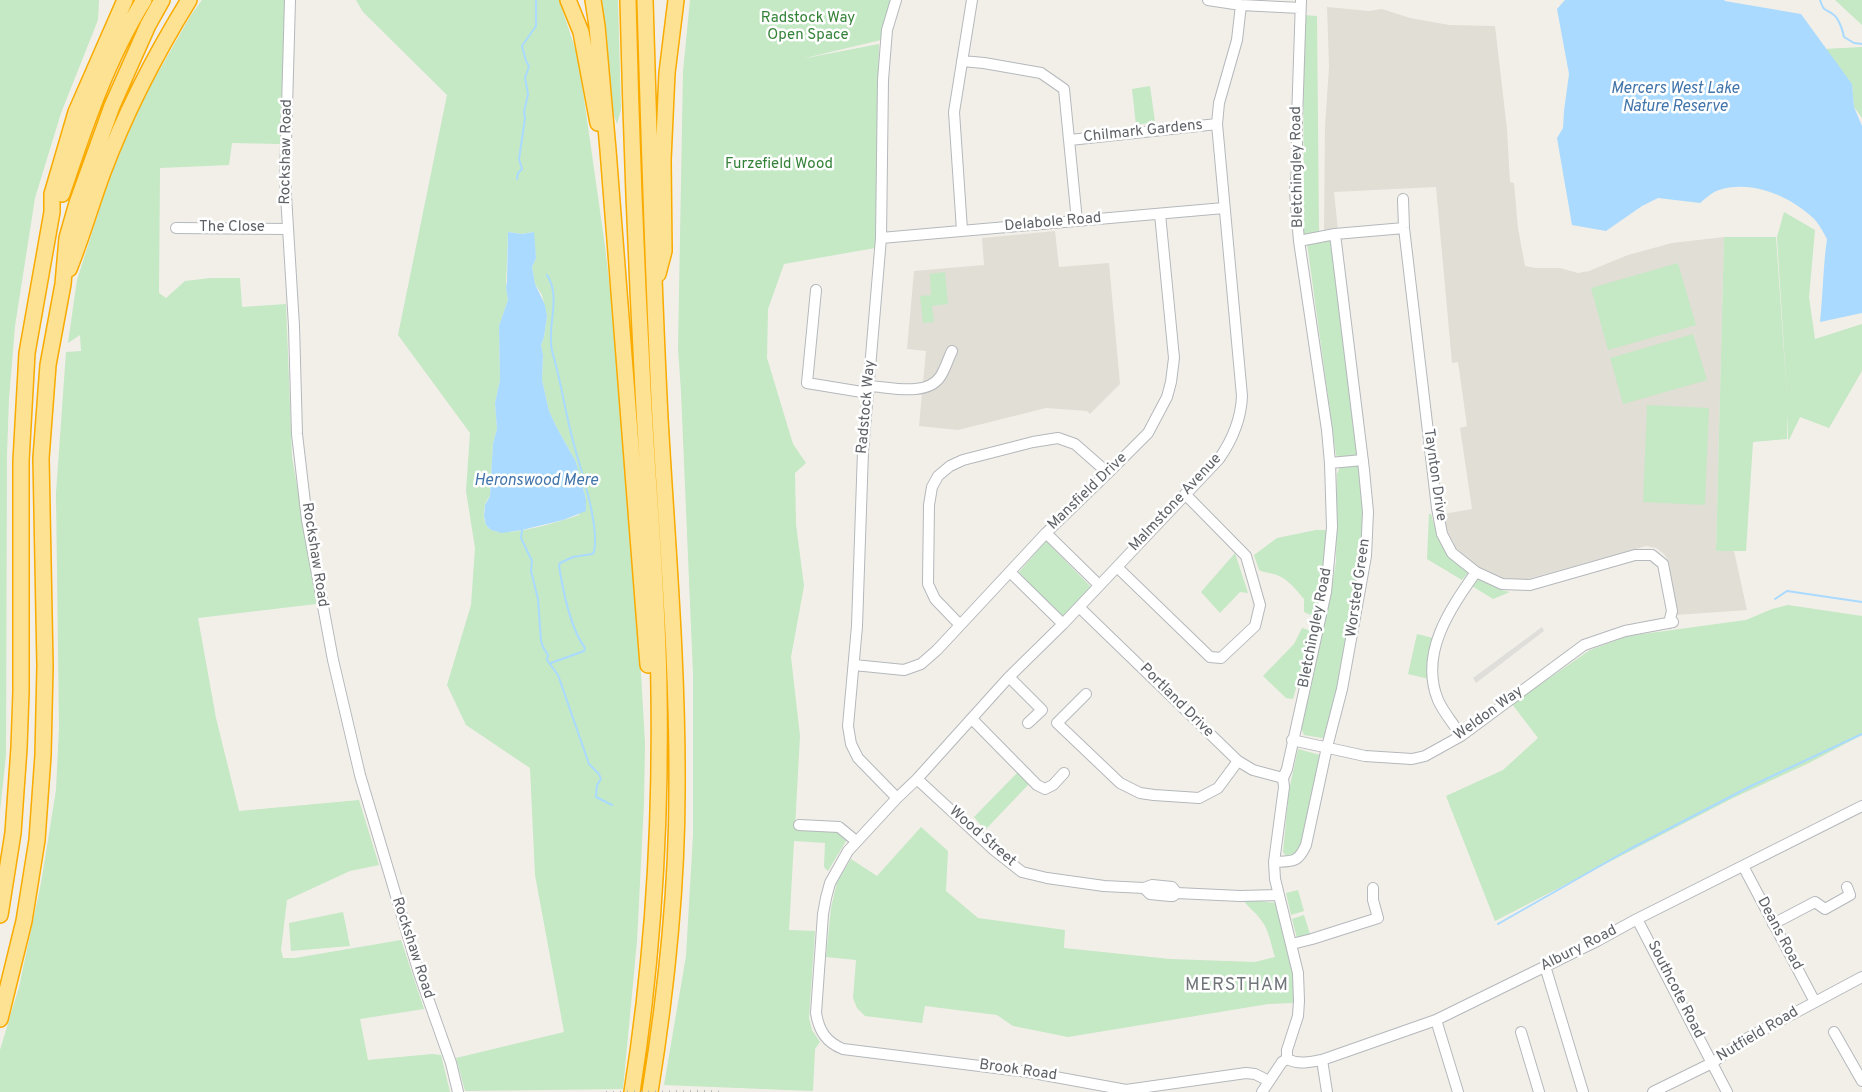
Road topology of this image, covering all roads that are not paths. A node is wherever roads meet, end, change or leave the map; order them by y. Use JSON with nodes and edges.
{"nodes":[{"id":1,"x":125,"y":0,"type":"edge"},
{"id":2,"x":144,"y":0,"type":"edge"},
{"id":3,"x":162,"y":0,"type":"edge"},
{"id":4,"x":189,"y":0,"type":"edge"},
{"id":5,"x":290,"y":0,"type":"edge"},
{"id":6,"x":568,"y":0,"type":"edge"},
{"id":7,"x":593,"y":0,"type":"edge"},
{"id":8,"x":628,"y":0,"type":"edge"},
{"id":9,"x":645,"y":0,"type":"edge"},
{"id":10,"x":676,"y":0,"type":"edge"},
{"id":11,"x":896,"y":0,"type":"edge"},
{"id":12,"x":972,"y":0,"type":"edge"},
{"id":13,"x":1208,"y":0,"type":"edge"},
{"id":14,"x":1300,"y":4,"type":"edge"},
{"id":15,"x":1241,"y":5,"type":"junction"},
{"id":16,"x":962,"y":61,"type":"junction"},
{"id":17,"x":1217,"y":124,"type":"junction"},
{"id":18,"x":1070,"y":140,"type":"junction"},
{"id":19,"x":608,"y":150,"type":"junction"},
{"id":20,"x":1403,"y":199,"type":"dead end"},
{"id":21,"x":1224,"y":208,"type":"junction"},
{"id":22,"x":52,"y":212,"type":"junction"},
{"id":23,"x":1160,"y":214,"type":"junction"},
{"id":24,"x":1077,"y":221,"type":"junction"},
{"id":25,"x":176,"y":228,"type":"dead end"},
{"id":26,"x":1404,"y":228,"type":"junction"},
{"id":27,"x":288,"y":229,"type":"junction"},
{"id":28,"x":962,"y":230,"type":"junction"},
{"id":29,"x":1335,"y":234,"type":"junction"},
{"id":30,"x":881,"y":238,"type":"junction"},
{"id":31,"x":1299,"y":241,"type":"junction"},
{"id":32,"x":63,"y":284,"type":"junction"},
{"id":33,"x":654,"y":285,"type":"junction"},
{"id":34,"x":816,"y":290,"type":"dead end"},
{"id":35,"x":952,"y":351,"type":"dead end"},
{"id":36,"x":868,"y":389,"type":"junction"},
{"id":37,"x":1363,"y":460,"type":"junction"},
{"id":38,"x":1330,"y":463,"type":"junction"},
{"id":39,"x":1108,"y":474,"type":"junction"},
{"id":40,"x":1185,"y":494,"type":"junction"},
{"id":41,"x":1046,"y":533,"type":"junction"},
{"id":42,"x":1117,"y":567,"type":"junction"},
{"id":43,"x":1010,"y":572,"type":"junction"},
{"id":44,"x":1476,"y":572,"type":"junction"},
{"id":45,"x":1099,"y":585,"type":"junction"},
{"id":46,"x":1079,"y":607,"type":"junction"},
{"id":47,"x":1672,"y":622,"type":"joint"},
{"id":48,"x":1063,"y":624,"type":"junction"},
{"id":49,"x":960,"y":625,"type":"junction"},
{"id":50,"x":854,"y":666,"type":"junction"},
{"id":51,"x":1008,"y":677,"type":"junction"},
{"id":52,"x":1086,"y":694,"type":"dead end"},
{"id":53,"x":972,"y":719,"type":"junction"},
{"id":54,"x":1028,"y":723,"type":"dead end"},
{"id":55,"x":1461,"y":736,"type":"junction"},
{"id":56,"x":1292,"y":740,"type":"junction"},
{"id":57,"x":1327,"y":747,"type":"junction"},
{"id":58,"x":1238,"y":761,"type":"junction"},
{"id":59,"x":659,"y":765,"type":"junction"},
{"id":60,"x":1064,"y":773,"type":"dead end"},
{"id":61,"x":1283,"y":778,"type":"junction"},
{"id":62,"x":917,"y":779,"type":"junction"},
{"id":63,"x":897,"y":798,"type":"junction"},
{"id":64,"x":1862,"y":806,"type":"edge"},
{"id":65,"x":799,"y":825,"type":"dead end"},
{"id":66,"x":856,"y":841,"type":"junction"},
{"id":67,"x":1274,"y":862,"type":"junction"},
{"id":68,"x":1743,"y":866,"type":"junction"},
{"id":69,"x":1847,"y":887,"type":"dead end"},
{"id":70,"x":1373,"y":888,"type":"dead end"},
{"id":71,"x":1279,"y":895,"type":"junction"},
{"id":72,"x":0,"y":915,"type":"edge"},
{"id":73,"x":1638,"y":919,"type":"junction"},
{"id":74,"x":1774,"y":924,"type":"junction"},
{"id":75,"x":1292,"y":944,"type":"junction"},
{"id":76,"x":1545,"y":966,"type":"junction"},
{"id":77,"x":1862,"y":977,"type":"edge"},
{"id":78,"x":1815,"y":1002,"type":"junction"},
{"id":79,"x":0,"y":1019,"type":"edge"},
{"id":80,"x":1436,"y":1020,"type":"junction"},
{"id":81,"x":1520,"y":1032,"type":"dead end"},
{"id":82,"x":1834,"y":1032,"type":"dead end"},
{"id":83,"x":827,"y":1040,"type":"joint"},
{"id":84,"x":1287,"y":1059,"type":"junction"},
{"id":85,"x":1322,"y":1060,"type":"junction"},
{"id":86,"x":1712,"y":1062,"type":"junction"},
{"id":87,"x":1269,"y":1081,"type":"junction"},
{"id":88,"x":1862,"y":1081,"type":"edge"},
{"id":89,"x":458,"y":1088,"type":"edge"},
{"id":90,"x":632,"y":1092,"type":"edge"},
{"id":91,"x":650,"y":1092,"type":"edge"},
{"id":92,"x":1262,"y":1092,"type":"edge"},
{"id":93,"x":1328,"y":1092,"type":"edge"},
{"id":94,"x":1458,"y":1092,"type":"edge"},
{"id":95,"x":1539,"y":1092,"type":"edge"},
{"id":96,"x":1583,"y":1092,"type":"edge"},
{"id":97,"x":1653,"y":1092,"type":"edge"},
{"id":98,"x":1727,"y":1092,"type":"edge"}],
"edges":[{"from":1,"to":22,"type":"highway"},
{"from":2,"to":22,"type":"highway"},
{"from":3,"to":32,"type":"highway"},
{"from":4,"to":32,"type":"highway"},
{"from":5,"to":27,"type":"street","name":"Rockshaw Road"},
{"from":6,"to":19,"type":"highway"},
{"from":7,"to":19,"type":"highway"},
{"from":8,"to":59,"type":"highway"},
{"from":9,"to":33,"type":"highway"},
{"from":10,"to":33,"type":"highway"},
{"from":11,"to":30,"type":"street","name":"Radstock Way"},
{"from":12,"to":16,"type":"street"},
{"from":13,"to":15,"type":"street"},
{"from":14,"to":15,"type":"street"},
{"from":14,"to":31,"type":"street","name":"Bletchingley Road"},
{"from":15,"to":17,"type":"street","name":"Malmstone Avenue"},
{"from":16,"to":18,"type":"street"},
{"from":16,"to":28,"type":"street"},
{"from":17,"to":18,"type":"street","name":"Chilmark Gardens"},
{"from":17,"to":21,"type":"street","name":"Malmstone Avenue"},
{"from":18,"to":24,"type":"street"},
{"from":19,"to":59,"type":"highway"},
{"from":20,"to":26,"type":"street","name":"Taynton Drive"},
{"from":21,"to":23,"type":"street","name":"Delabole Road"},
{"from":21,"to":40,"type":"street","name":"Malmstone Avenue"},
{"from":22,"to":72,"type":"highway"},
{"from":23,"to":24,"type":"street","name":"Delabole Road"},
{"from":23,"to":39,"type":"street","name":"Mansfield Drive"},
{"from":24,"to":28,"type":"street","name":"Delabole Road"},
{"from":25,"to":27,"type":"street","name":"The Close"},
{"from":26,"to":29,"type":"street"},
{"from":26,"to":44,"type":"street","name":"Taynton Drive"},
{"from":27,"to":89,"type":"street","name":"Rockshaw Road"},
{"from":28,"to":30,"type":"street","name":"Delabole Road"},
{"from":29,"to":31,"type":"street"},
{"from":29,"to":37,"type":"street","name":"Worsted Green"},
{"from":30,"to":36,"type":"street","name":"Radstock Way"},
{"from":31,"to":38,"type":"street","name":"Bletchingley Road"},
{"from":32,"to":79,"type":"highway"},
{"from":33,"to":91,"type":"highway"},
{"from":34,"to":36,"type":"street"},
{"from":35,"to":36,"type":"street"},
{"from":36,"to":50,"type":"street","name":"Radstock Way"},
{"from":37,"to":38,"type":"street"},
{"from":37,"to":57,"type":"street","name":"Worsted Green"},
{"from":38,"to":56,"type":"street","name":"Bletchingley Road"},
{"from":39,"to":41,"type":"street","name":"Mansfield Drive"},
{"from":39,"to":49,"type":"street"},
{"from":40,"to":42,"type":"street","name":"Malmstone Avenue"},
{"from":40,"to":42,"type":"street"},
{"from":41,"to":43,"type":"street","name":"Mansfield Drive"},
{"from":41,"to":45,"type":"street"},
{"from":42,"to":45,"type":"street","name":"Malmstone Avenue"},
{"from":43,"to":48,"type":"street"},
{"from":43,"to":49,"type":"street","name":"Mansfield Drive"},
{"from":44,"to":47,"type":"street","name":"Taynton Drive"},
{"from":44,"to":55,"type":"street"},
{"from":45,"to":46,"type":"street","name":"Malmstone Avenue"},
{"from":46,"to":48,"type":"street","name":"Malmstone Avenue"},
{"from":46,"to":58,"type":"street","name":"Portland Drive"},
{"from":47,"to":55,"type":"street","name":"Weldon Way"},
{"from":48,"to":51,"type":"street","name":"Malmstone Avenue"},
{"from":49,"to":50,"type":"street","name":"Mansfield Drive"},
{"from":50,"to":63,"type":"street","name":"Radstock Way"},
{"from":51,"to":53,"type":"street","name":"Malmstone Avenue"},
{"from":51,"to":54,"type":"street"},
{"from":52,"to":58,"type":"street"},
{"from":53,"to":60,"type":"street"},
{"from":53,"to":62,"type":"street","name":"Malmstone Avenue"},
{"from":55,"to":57,"type":"street","name":"Weldon Way"},
{"from":56,"to":57,"type":"street","name":"Weldon Way"},
{"from":56,"to":61,"type":"street","name":"Bletchingley Road"},
{"from":57,"to":67,"type":"street","name":"Worsted Green"},
{"from":58,"to":61,"type":"street","name":"Portland Drive"},
{"from":59,"to":90,"type":"highway"},
{"from":61,"to":67,"type":"street","name":"Bletchingley Road"},
{"from":62,"to":63,"type":"street","name":"Malmstone Avenue"},
{"from":62,"to":71,"type":"street","name":"Wood Street"},
{"from":63,"to":66,"type":"street","name":"Malmstone Avenue"},
{"from":64,"to":68,"type":"street","name":"Albury Road"},
{"from":65,"to":66,"type":"street"},
{"from":66,"to":83,"type":"street","name":"Malmstone Avenue"},
{"from":67,"to":71,"type":"street","name":"Bletchingley Road"},
{"from":68,"to":73,"type":"street","name":"Albury Road"},
{"from":68,"to":74,"type":"street","name":"Deans Road"},
{"from":69,"to":74,"type":"street"},
{"from":70,"to":75,"type":"street"},
{"from":71,"to":75,"type":"street","name":"Bletchingley Road"},
{"from":73,"to":76,"type":"street","name":"Albury Road"},
{"from":73,"to":86,"type":"street","name":"Southcote Road"},
{"from":74,"to":78,"type":"street","name":"Deans Road"},
{"from":75,"to":84,"type":"street","name":"Bletchingley Road"},
{"from":76,"to":80,"type":"street","name":"Albury Road"},
{"from":76,"to":96,"type":"street"},
{"from":77,"to":78,"type":"street","name":"Nutfield Road"},
{"from":78,"to":86,"type":"street","name":"Nutfield Road"},
{"from":80,"to":85,"type":"street","name":"Albury Road"},
{"from":80,"to":94,"type":"street"},
{"from":81,"to":95,"type":"street"},
{"from":82,"to":88,"type":"street"},
{"from":83,"to":87,"type":"street","name":"Brook Road"},
{"from":84,"to":85,"type":"street","name":"Albury Road"},
{"from":84,"to":87,"type":"street","name":"Bletchingley Road"},
{"from":85,"to":93,"type":"street"},
{"from":86,"to":97,"type":"street","name":"Nutfield Road"},
{"from":86,"to":98,"type":"street","name":"Southcote Road"},
{"from":87,"to":92,"type":"street","name":"Bletchingley Road"}]}
